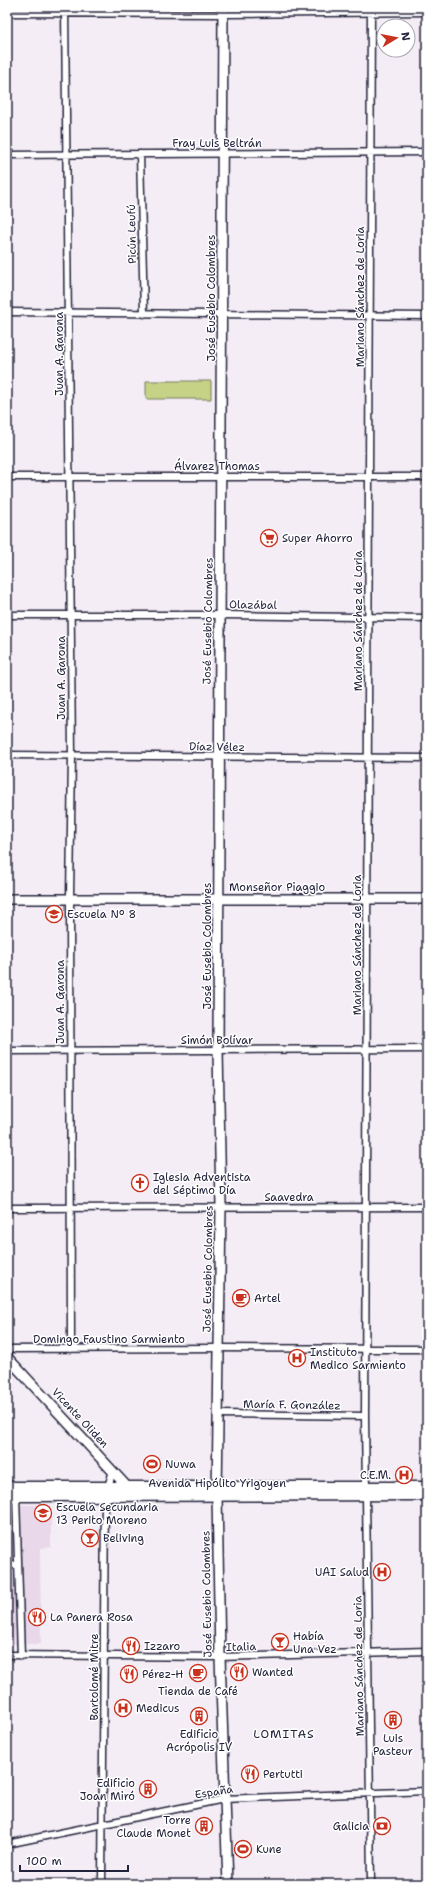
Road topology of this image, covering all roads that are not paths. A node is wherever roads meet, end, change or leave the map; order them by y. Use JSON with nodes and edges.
{"nodes":[{"id":1,"x":65,"y":10,"type":"edge"},
{"id":2,"x":371,"y":10,"type":"edge"},
{"id":3,"x":223,"y":11,"type":"edge"},
{"id":4,"x":427,"y":12,"type":"edge"},
{"id":5,"x":7,"y":13,"type":"edge"},
{"id":6,"x":427,"y":152,"type":"edge"},
{"id":7,"x":370,"y":153,"type":"junction"},
{"id":8,"x":140,"y":154,"type":"junction"},
{"id":9,"x":224,"y":154,"type":"junction"},
{"id":10,"x":7,"y":155,"type":"edge"},
{"id":11,"x":67,"y":155,"type":"junction"},
{"id":12,"x":7,"y":312,"type":"edge"},
{"id":13,"x":68,"y":313,"type":"junction"},
{"id":14,"x":144,"y":314,"type":"junction"},
{"id":15,"x":223,"y":315,"type":"junction"},
{"id":16,"x":370,"y":315,"type":"junction"},
{"id":17,"x":427,"y":316,"type":"edge"},
{"id":18,"x":222,"y":476,"type":"junction"},
{"id":19,"x":369,"y":476,"type":"junction"},
{"id":20,"x":427,"y":476,"type":"edge"},
{"id":21,"x":7,"y":477,"type":"edge"},
{"id":22,"x":69,"y":478,"type":"junction"},
{"id":23,"x":71,"y":614,"type":"junction"},
{"id":24,"x":7,"y":615,"type":"edge"},
{"id":25,"x":221,"y":615,"type":"junction"},
{"id":26,"x":368,"y":618,"type":"junction"},
{"id":27,"x":427,"y":618,"type":"edge"},
{"id":28,"x":72,"y":754,"type":"junction"},
{"id":29,"x":7,"y":755,"type":"edge"},
{"id":30,"x":219,"y":757,"type":"junction"},
{"id":31,"x":368,"y":758,"type":"junction"},
{"id":32,"x":427,"y":758,"type":"edge"},
{"id":33,"x":70,"y":898,"type":"junction"},
{"id":34,"x":7,"y":899,"type":"edge"},
{"id":35,"x":220,"y":899,"type":"junction"},
{"id":36,"x":367,"y":899,"type":"junction"},
{"id":37,"x":427,"y":899,"type":"edge"},
{"id":38,"x":366,"y":1049,"type":"junction"},
{"id":39,"x":427,"y":1049,"type":"edge"},
{"id":40,"x":218,"y":1050,"type":"junction"},
{"id":41,"x":7,"y":1051,"type":"edge"},
{"id":42,"x":70,"y":1051,"type":"junction"},
{"id":43,"x":221,"y":1206,"type":"junction"},
{"id":44,"x":366,"y":1207,"type":"junction"},
{"id":45,"x":427,"y":1207,"type":"edge"},
{"id":46,"x":7,"y":1208,"type":"edge"},
{"id":47,"x":71,"y":1208,"type":"junction"},
{"id":48,"x":220,"y":1348,"type":"junction"},
{"id":49,"x":71,"y":1349,"type":"junction"},
{"id":50,"x":366,"y":1349,"type":"junction"},
{"id":51,"x":427,"y":1349,"type":"edge"},
{"id":52,"x":7,"y":1350,"type":"edge"},
{"id":53,"x":7,"y":1357,"type":"edge"},
{"id":54,"x":218,"y":1414,"type":"junction"},
{"id":55,"x":365,"y":1416,"type":"junction"},
{"id":56,"x":113,"y":1471,"type":"junction"},
{"id":57,"x":7,"y":1487,"type":"edge"},
{"id":58,"x":128,"y":1487,"type":"junction"},
{"id":59,"x":427,"y":1487,"type":"edge"},
{"id":60,"x":366,"y":1490,"type":"junction"},
{"id":61,"x":105,"y":1491,"type":"junction"},
{"id":62,"x":217,"y":1491,"type":"junction"},
{"id":63,"x":427,"y":1495,"type":"edge"},
{"id":64,"x":12,"y":1496,"type":"edge"},
{"id":65,"x":135,"y":1496,"type":"junction"},
{"id":66,"x":7,"y":1565,"type":"edge"},
{"id":67,"x":18,"y":1565,"type":"junction"},
{"id":68,"x":427,"y":1651,"type":"edge"},
{"id":69,"x":368,"y":1653,"type":"junction"},
{"id":70,"x":7,"y":1655,"type":"edge"},
{"id":71,"x":21,"y":1656,"type":"junction"},
{"id":72,"x":104,"y":1656,"type":"junction"},
{"id":73,"x":220,"y":1657,"type":"junction"},
{"id":74,"x":427,"y":1791,"type":"edge"},
{"id":75,"x":370,"y":1794,"type":"junction"},
{"id":76,"x":224,"y":1799,"type":"junction"},
{"id":77,"x":102,"y":1823,"type":"junction"},
{"id":78,"x":7,"y":1844,"type":"edge"},
{"id":79,"x":102,"y":1884,"type":"edge"},
{"id":80,"x":228,"y":1884,"type":"edge"},
{"id":81,"x":371,"y":1884,"type":"edge"}],
"edges":[{"from":1,"to":3,"type":"street"},
{"from":1,"to":5,"type":"street"},
{"from":1,"to":11,"type":"street","name":"Juan A. Garona"},
{"from":2,"to":3,"type":"street"},
{"from":2,"to":4,"type":"street"},
{"from":2,"to":7,"type":"street","name":"Mariano Sánchez de Loria"},
{"from":3,"to":9,"type":"street","name":"José Eusebio Colombres"},
{"from":6,"to":7,"type":"street","name":"Fray Luis Beltrán"},
{"from":7,"to":9,"type":"street","name":"Fray Luis Beltrán"},
{"from":7,"to":16,"type":"street","name":"Mariano Sánchez de Loria"},
{"from":8,"to":9,"type":"street","name":"Fray Luis Beltrán"},
{"from":8,"to":11,"type":"street","name":"Fray Luis Beltrán"},
{"from":8,"to":14,"type":"street","name":"Picún Leufú"},
{"from":9,"to":15,"type":"street","name":"José Eusebio Colombres"},
{"from":10,"to":11,"type":"street","name":"Fray Luis Beltrán"},
{"from":11,"to":13,"type":"street","name":"Juan A. Garona"},
{"from":12,"to":13,"type":"street"},
{"from":13,"to":14,"type":"street"},
{"from":13,"to":22,"type":"street","name":"Juan A. Garona"},
{"from":14,"to":15,"type":"street"},
{"from":15,"to":16,"type":"street"},
{"from":15,"to":18,"type":"street","name":"José Eusebio Colombres"},
{"from":16,"to":17,"type":"street"},
{"from":16,"to":19,"type":"street","name":"Mariano Sánchez de Loria"},
{"from":18,"to":19,"type":"street","name":"Álvarez Thomas"},
{"from":18,"to":22,"type":"street","name":"Álvarez Thomas"},
{"from":18,"to":25,"type":"street","name":"José Eusebio Colombres"},
{"from":19,"to":20,"type":"street","name":"Álvarez Thomas"},
{"from":19,"to":26,"type":"street","name":"Mariano Sánchez de Loria"},
{"from":21,"to":22,"type":"street","name":"Álvarez Thomas"},
{"from":22,"to":23,"type":"street","name":"Juan A. Garona"},
{"from":23,"to":24,"type":"street","name":"Olazábal"},
{"from":23,"to":25,"type":"street","name":"Olazábal"},
{"from":23,"to":28,"type":"street","name":"Juan A. Garona"},
{"from":25,"to":26,"type":"street","name":"Olazábal"},
{"from":25,"to":30,"type":"street","name":"José Eusebio Colombres"},
{"from":26,"to":27,"type":"street","name":"Olazábal"},
{"from":26,"to":31,"type":"street","name":"Mariano Sánchez de Loria"},
{"from":28,"to":29,"type":"street","name":"Díaz Vélez"},
{"from":28,"to":30,"type":"street","name":"Díaz Vélez"},
{"from":28,"to":33,"type":"street","name":"Juan A. Garona"},
{"from":30,"to":31,"type":"street","name":"Díaz Vélez"},
{"from":30,"to":35,"type":"street","name":"José Eusebio Colombres"},
{"from":31,"to":32,"type":"street","name":"Díaz Vélez"},
{"from":31,"to":36,"type":"street","name":"Mariano Sánchez de Loria"},
{"from":33,"to":34,"type":"street","name":"Monseñor Piaggio"},
{"from":33,"to":35,"type":"street","name":"Monseñor Piaggio"},
{"from":33,"to":42,"type":"street","name":"Juan A. Garona"},
{"from":35,"to":36,"type":"street","name":"Monseñor Piaggio"},
{"from":35,"to":40,"type":"street","name":"José Eusebio Colombres"},
{"from":36,"to":37,"type":"street","name":"Monseñor Piaggio"},
{"from":36,"to":38,"type":"street","name":"Mariano Sánchez de Loria"},
{"from":38,"to":39,"type":"street","name":"Simón Bolívar"},
{"from":38,"to":40,"type":"street","name":"Simón Bolívar"},
{"from":38,"to":44,"type":"street","name":"Mariano Sánchez de Loria"},
{"from":40,"to":42,"type":"street","name":"Simón Bolívar"},
{"from":40,"to":43,"type":"street","name":"José Eusebio Colombres"},
{"from":41,"to":42,"type":"street","name":"Simón Bolívar"},
{"from":42,"to":47,"type":"street","name":"Juan A. Garona"},
{"from":43,"to":44,"type":"street","name":"Saavedra"},
{"from":43,"to":47,"type":"street","name":"Saavedra"},
{"from":43,"to":48,"type":"street","name":"José Eusebio Colombres"},
{"from":44,"to":45,"type":"street","name":"Saavedra"},
{"from":44,"to":50,"type":"street","name":"Mariano Sánchez de Loria"},
{"from":46,"to":47,"type":"street","name":"Saavedra"},
{"from":47,"to":49,"type":"street","name":"Juan A. Garona"},
{"from":48,"to":49,"type":"street","name":"Domingo Faustino Sarmiento"},
{"from":48,"to":50,"type":"street","name":"Domingo Faustino Sarmiento"},
{"from":48,"to":54,"type":"street","name":"José Eusebio Colombres"},
{"from":49,"to":52,"type":"street","name":"Domingo Faustino Sarmiento"},
{"from":50,"to":51,"type":"street","name":"Domingo Faustino Sarmiento"},
{"from":50,"to":55,"type":"street","name":"Mariano Sánchez de Loria"},
{"from":53,"to":56,"type":"street","name":"Vicente Oliden"},
{"from":54,"to":55,"type":"street","name":"María F. González"},
{"from":54,"to":62,"type":"street","name":"José Eusebio Colombres"},
{"from":55,"to":60,"type":"street","name":"Mariano Sánchez de Loria"},
{"from":56,"to":58,"type":"street","name":"Vicente Oliden"},
{"from":56,"to":61,"type":"street","name":"Bartolomé Mitre"},
{"from":57,"to":61,"type":"main road","name":"Avenida Hipólito Yrigoyen"},
{"from":58,"to":61,"type":"main road","name":"Avenida Hipólito Yrigoyen"},
{"from":58,"to":62,"type":"main road","name":"Avenida Hipólito Yrigoyen"},
{"from":58,"to":65,"type":"street","name":"Vicente Oliden"},
{"from":59,"to":60,"type":"main road","name":"Avenida Hipólito Yrigoyen"},
{"from":60,"to":62,"type":"main road","name":"Avenida Hipólito Yrigoyen"},
{"from":60,"to":63,"type":"main road","name":"Avenida Hipólito Yrigoyen"},
{"from":60,"to":69,"type":"street","name":"Mariano Sánchez de Loria"},
{"from":61,"to":64,"type":"main road","name":"Avenida Hipólito Yrigoyen"},
{"from":61,"to":65,"type":"main road","name":"Avenida Hipólito Yrigoyen"},
{"from":61,"to":72,"type":"street","name":"Bartolomé Mitre"},
{"from":62,"to":65,"type":"main road","name":"Avenida Hipólito Yrigoyen"},
{"from":62,"to":73,"type":"street","name":"José Eusebio Colombres"},
{"from":64,"to":67,"type":"street"},
{"from":66,"to":67,"type":"street"},
{"from":67,"to":71,"type":"street"},
{"from":68,"to":69,"type":"street","name":"Italia"},
{"from":69,"to":73,"type":"street","name":"Italia"},
{"from":69,"to":75,"type":"street","name":"Mariano Sánchez de Loria"},
{"from":70,"to":71,"type":"street","name":"Italia"},
{"from":71,"to":72,"type":"street","name":"Italia"},
{"from":72,"to":73,"type":"street","name":"Italia"},
{"from":72,"to":77,"type":"street","name":"Bartolomé Mitre"},
{"from":73,"to":76,"type":"street","name":"José Eusebio Colombres"},
{"from":74,"to":75,"type":"street","name":"España"},
{"from":75,"to":76,"type":"street","name":"España"},
{"from":75,"to":81,"type":"street","name":"Mariano Sánchez de Loria"},
{"from":76,"to":77,"type":"street","name":"España"},
{"from":76,"to":80,"type":"street","name":"José Eusebio Colombres"},
{"from":77,"to":78,"type":"street","name":"España"},
{"from":77,"to":79,"type":"street","name":"Bartolomé Mitre"}]}
